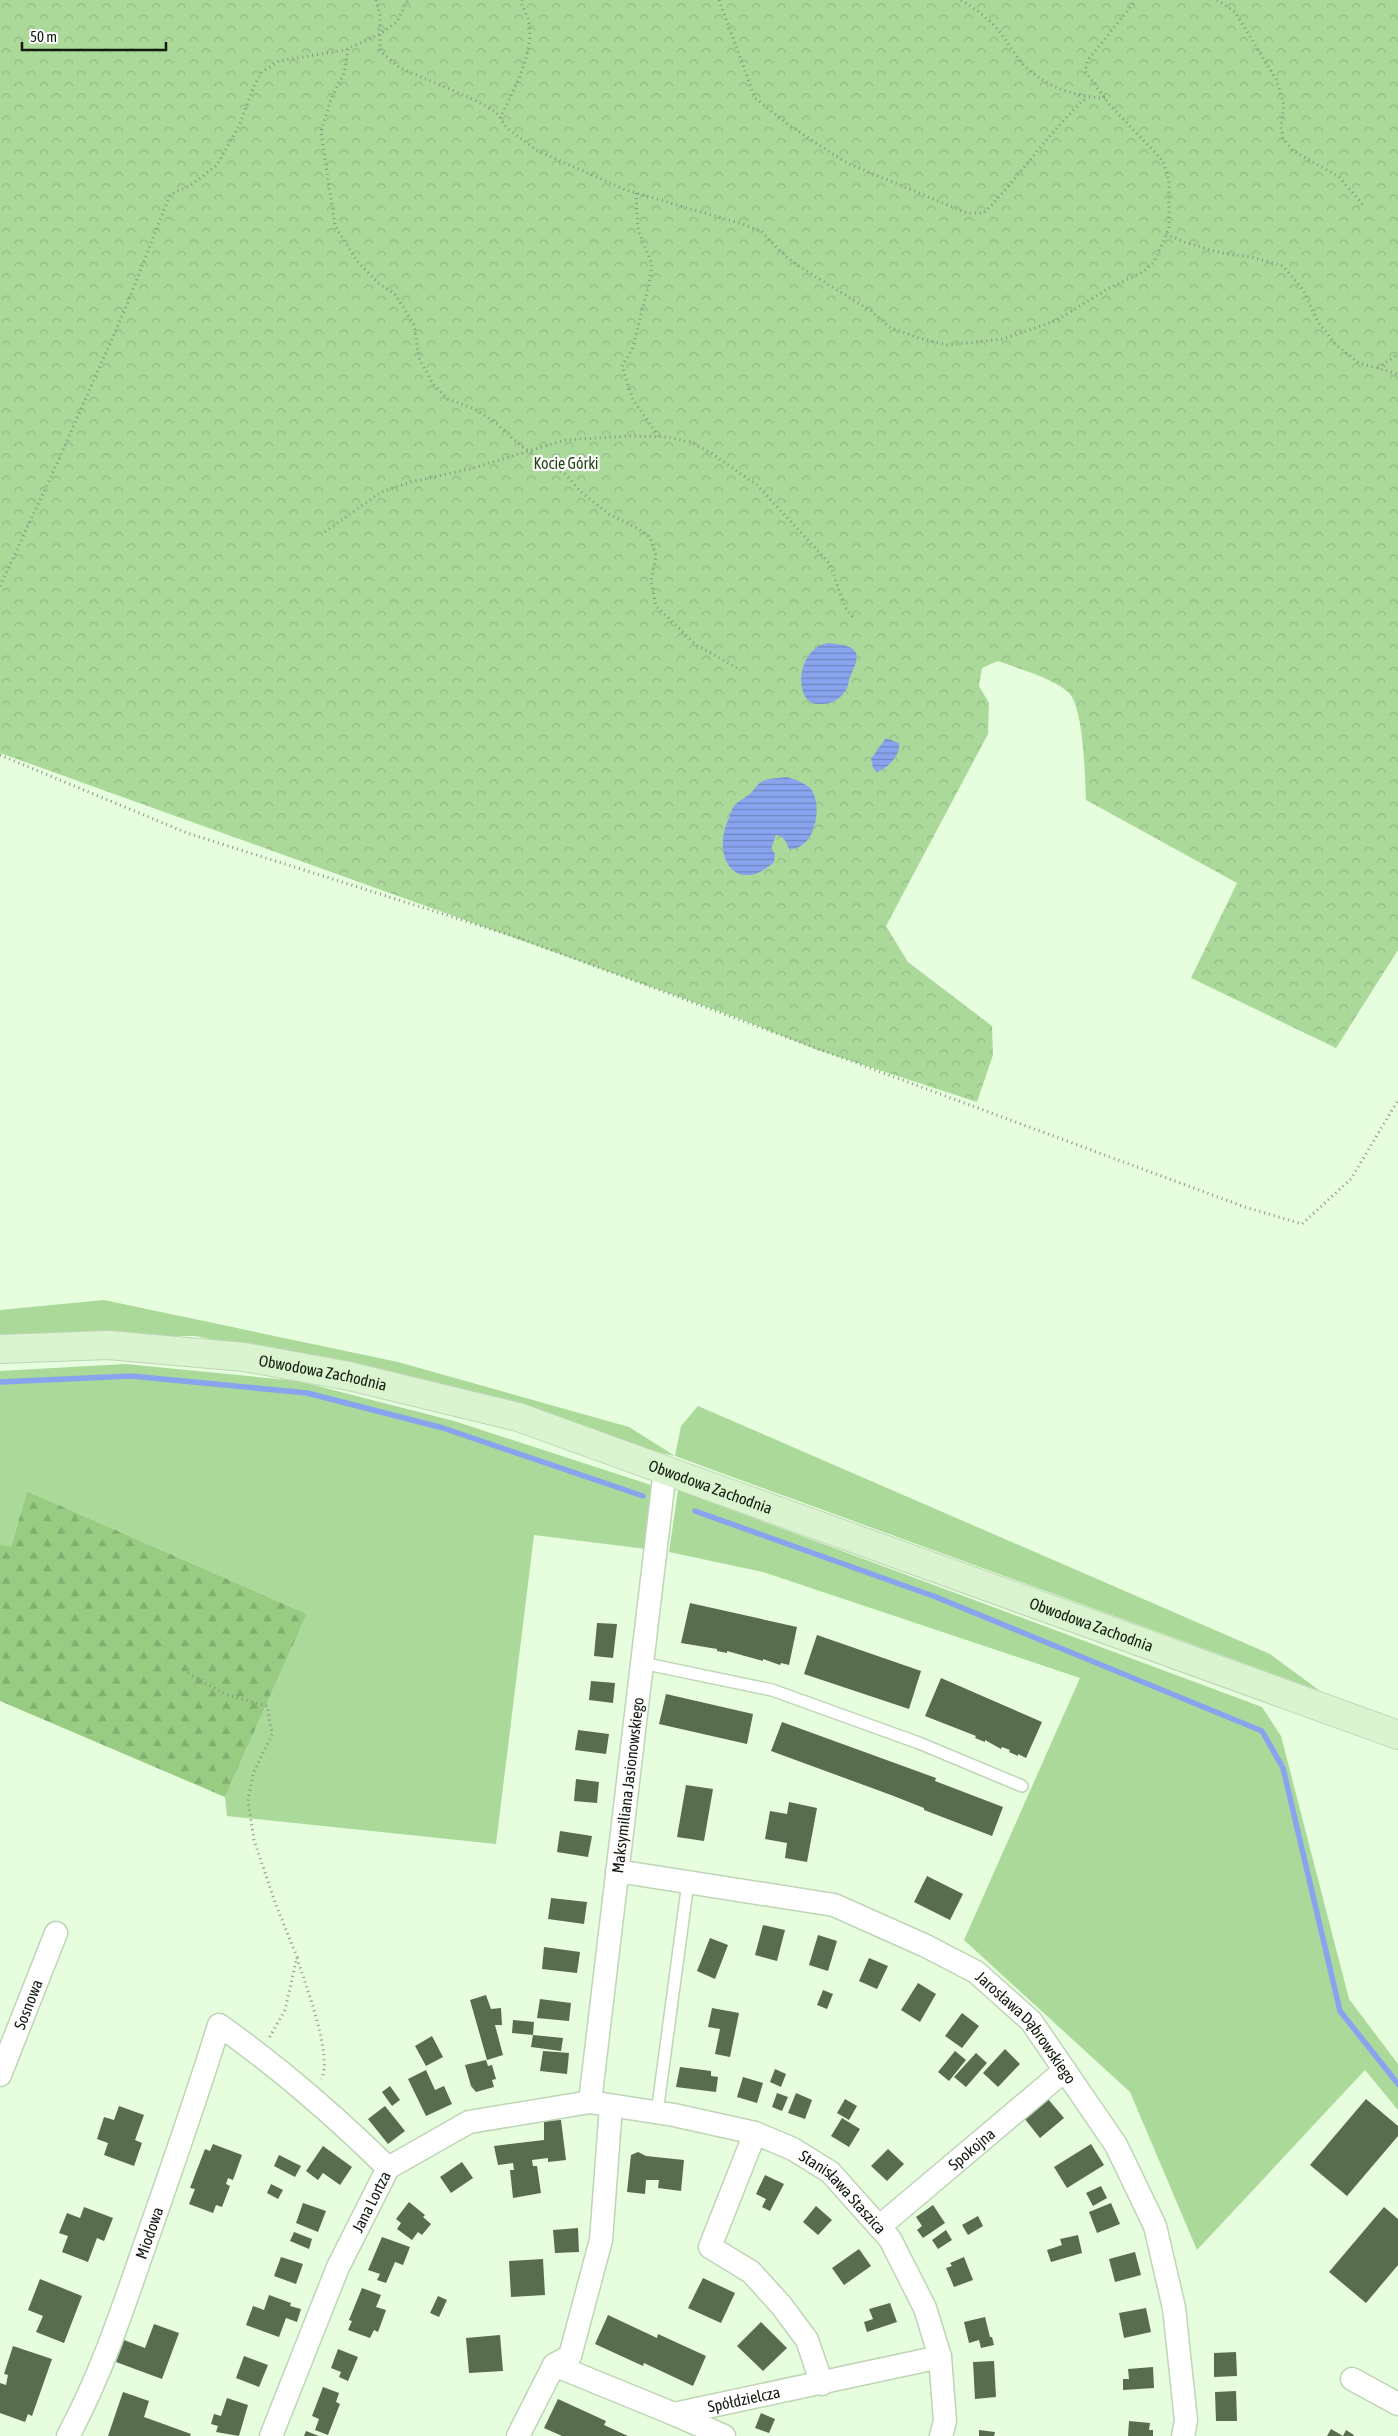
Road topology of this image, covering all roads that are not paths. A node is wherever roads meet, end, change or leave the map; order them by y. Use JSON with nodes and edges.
{"nodes":[{"id":1,"x":0,"y":1349,"type":"edge"},
{"id":2,"x":665,"y":1470,"type":"junction"},
{"id":3,"x":642,"y":1663,"type":"junction"},
{"id":4,"x":1398,"y":1735,"type":"edge"},
{"id":5,"x":1022,"y":1786,"type":"dead end"},
{"id":6,"x":617,"y":1871,"type":"junction"},
{"id":7,"x":688,"y":1882,"type":"junction"},
{"id":8,"x":56,"y":1934,"type":"dead end"},
{"id":9,"x":1065,"y":2070,"type":"junction"},
{"id":10,"x":0,"y":2075,"type":"edge"},
{"id":11,"x":600,"y":2104,"type":"junction"},
{"id":12,"x":657,"y":2113,"type":"junction"},
{"id":13,"x":755,"y":2133,"type":"junction"},
{"id":14,"x":388,"y":2168,"type":"junction"},
{"id":15,"x":879,"y":2227,"type":"junction"},
{"id":16,"x":940,"y":2357,"type":"junction"},
{"id":17,"x":554,"y":2365,"type":"junction"},
{"id":18,"x":1352,"y":2379,"type":"dead end"},
{"id":19,"x":822,"y":2384,"type":"junction"},
{"id":20,"x":1398,"y":2404,"type":"edge"},
{"id":21,"x":674,"y":2414,"type":"junction"},
{"id":22,"x":68,"y":2436,"type":"edge"},
{"id":23,"x":271,"y":2436,"type":"edge"},
{"id":24,"x":518,"y":2436,"type":"edge"},
{"id":25,"x":724,"y":2436,"type":"edge"},
{"id":26,"x":941,"y":2436,"type":"edge"},
{"id":27,"x":1183,"y":2436,"type":"edge"}],
"edges":[{"from":1,"to":2,"type":"main road","name":"Obwodowa Zachodnia"},
{"from":2,"to":3,"type":"street","name":"Maksymiliana Jasionowskiego"},
{"from":2,"to":4,"type":"main road","name":"Obwodowa Zachodnia"},
{"from":3,"to":5,"type":"lane"},
{"from":3,"to":6,"type":"street","name":"Maksymiliana Jasionowskiego"},
{"from":6,"to":7,"type":"street","name":"Jarosława Dąbrowskiego"},
{"from":6,"to":11,"type":"street","name":"Maksymiliana Jasionowskiego"},
{"from":7,"to":9,"type":"street","name":"Jarosława Dąbrowskiego"},
{"from":7,"to":12,"type":"lane"},
{"from":8,"to":10,"type":"street","name":"Sosnowa"},
{"from":9,"to":15,"type":"street","name":"Spokojna"},
{"from":9,"to":27,"type":"street","name":"Jarosława Dąbrowskiego"},
{"from":11,"to":12,"type":"street","name":"Stanisława Staszica"},
{"from":11,"to":14,"type":"street","name":"Jana Lortza"},
{"from":11,"to":17,"type":"street"},
{"from":12,"to":13,"type":"street","name":"Stanisława Staszica"},
{"from":13,"to":15,"type":"street","name":"Stanisława Staszica"},
{"from":13,"to":19,"type":"street"},
{"from":14,"to":22,"type":"street","name":"Miodowa"},
{"from":14,"to":23,"type":"street","name":"Jana Lortza"},
{"from":15,"to":16,"type":"street","name":"Stanisława Staszica"},
{"from":16,"to":19,"type":"street","name":"Spółdzielcza"},
{"from":16,"to":26,"type":"street","name":"Stanisława Staszica"},
{"from":17,"to":21,"type":"street"},
{"from":17,"to":24,"type":"street"},
{"from":18,"to":20,"type":"street"},
{"from":19,"to":21,"type":"street","name":"Spółdzielcza"},
{"from":21,"to":25,"type":"street"}]}
